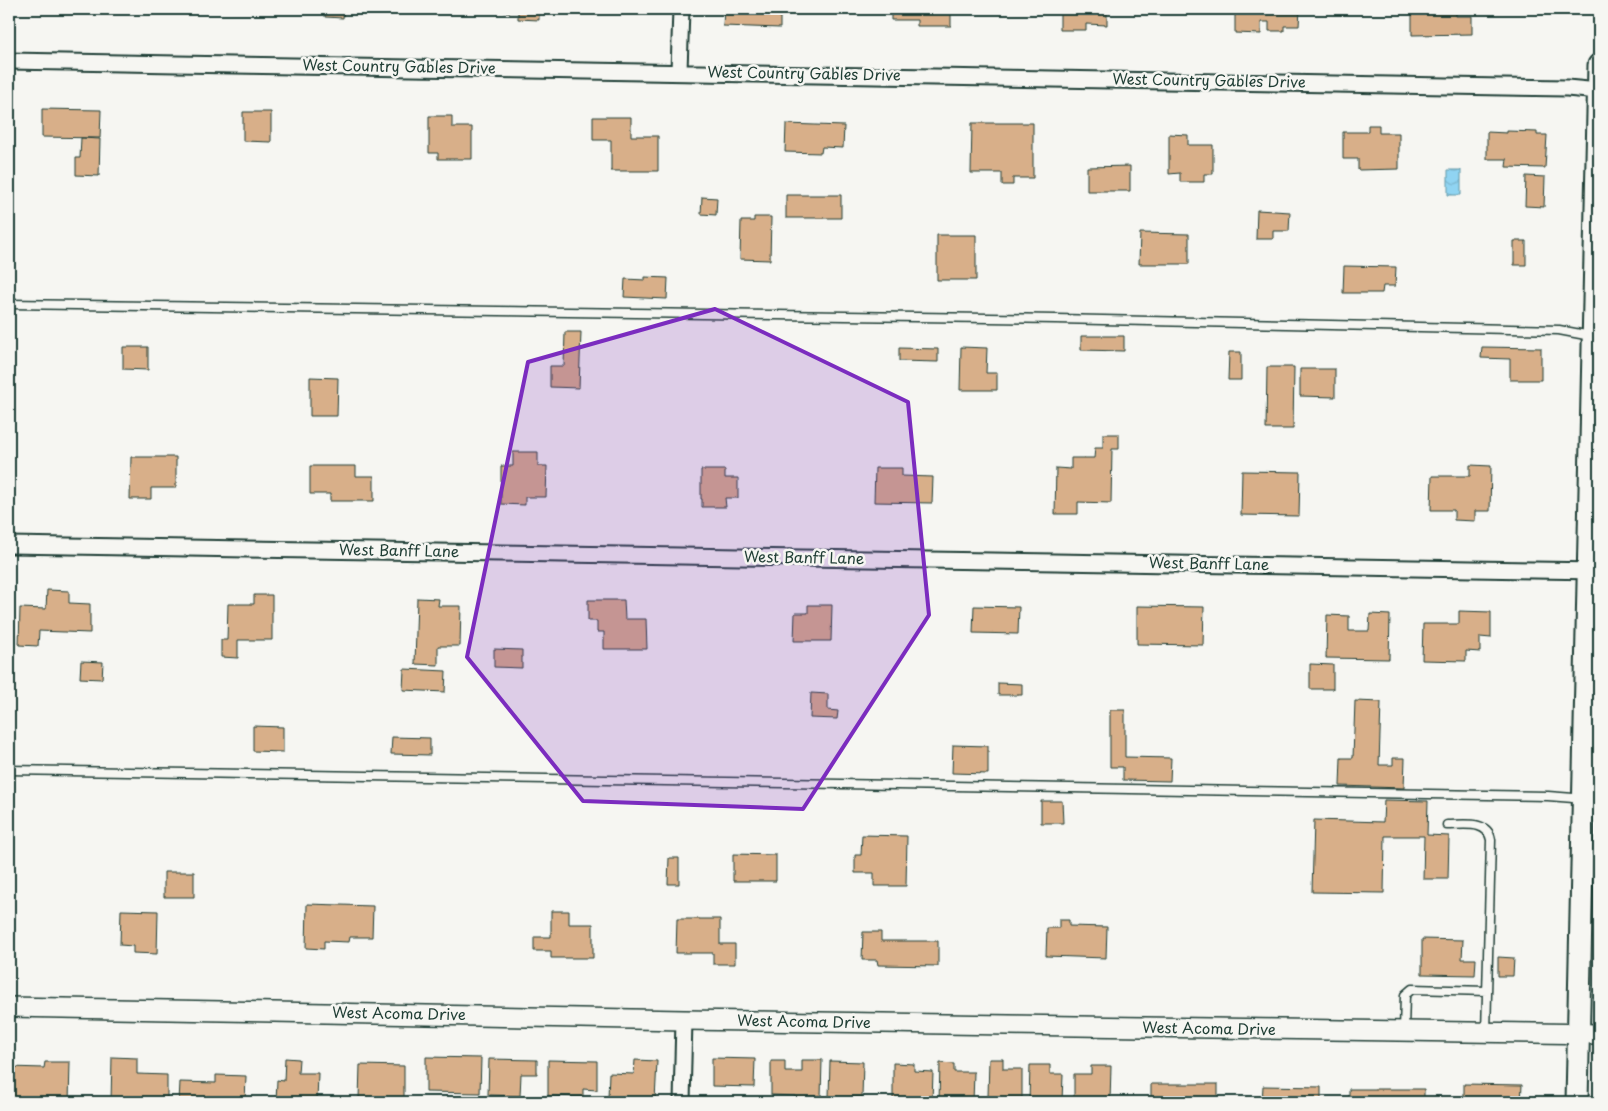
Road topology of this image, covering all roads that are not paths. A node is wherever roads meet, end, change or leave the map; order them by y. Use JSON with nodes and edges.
{"nodes":[{"id":1,"x":681,"y":9,"type":"edge"},
{"id":2,"x":9,"y":60,"type":"edge"},
{"id":3,"x":1599,"y":65,"type":"edge"},
{"id":4,"x":679,"y":71,"type":"junction"},
{"id":5,"x":1599,"y":91,"type":"edge"},
{"id":6,"x":9,"y":304,"type":"edge"},
{"id":7,"x":1596,"y":337,"type":"edge"},
{"id":8,"x":9,"y":545,"type":"edge"},
{"id":9,"x":1594,"y":571,"type":"edge"},
{"id":10,"x":9,"y":770,"type":"edge"},
{"id":11,"x":1591,"y":800,"type":"edge"},
{"id":12,"x":1448,"y":825,"type":"dead end"},
{"id":13,"x":1487,"y":991,"type":"junction"},
{"id":14,"x":9,"y":1007,"type":"edge"},
{"id":15,"x":684,"y":1020,"type":"junction"},
{"id":16,"x":1404,"y":1032,"type":"junction"},
{"id":17,"x":1486,"y":1033,"type":"junction"},
{"id":18,"x":1578,"y":1034,"type":"junction"},
{"id":19,"x":1599,"y":1034,"type":"edge"},
{"id":20,"x":682,"y":1102,"type":"edge"},
{"id":21,"x":1577,"y":1102,"type":"edge"}],
"edges":[{"from":1,"to":4,"type":"street"},
{"from":2,"to":4,"type":"street","name":"West Country Gables Drive"},
{"from":3,"to":5,"type":"main road"},
{"from":4,"to":5,"type":"street","name":"West Country Gables Drive"},
{"from":5,"to":7,"type":"main road"},
{"from":6,"to":7,"type":"lane"},
{"from":7,"to":9,"type":"main road"},
{"from":8,"to":9,"type":"street","name":"West Banff Lane"},
{"from":9,"to":11,"type":"main road"},
{"from":10,"to":11,"type":"lane"},
{"from":11,"to":18,"type":"main road"},
{"from":12,"to":13,"type":"lane"},
{"from":13,"to":16,"type":"lane"},
{"from":13,"to":17,"type":"lane"},
{"from":14,"to":15,"type":"street","name":"West Acoma Drive"},
{"from":15,"to":16,"type":"street","name":"West Acoma Drive"},
{"from":15,"to":20,"type":"street"},
{"from":16,"to":17,"type":"street","name":"West Acoma Drive"},
{"from":17,"to":18,"type":"street","name":"West Acoma Drive"},
{"from":18,"to":19,"type":"street","name":"West Acoma Drive"},
{"from":18,"to":21,"type":"main road"}]}
